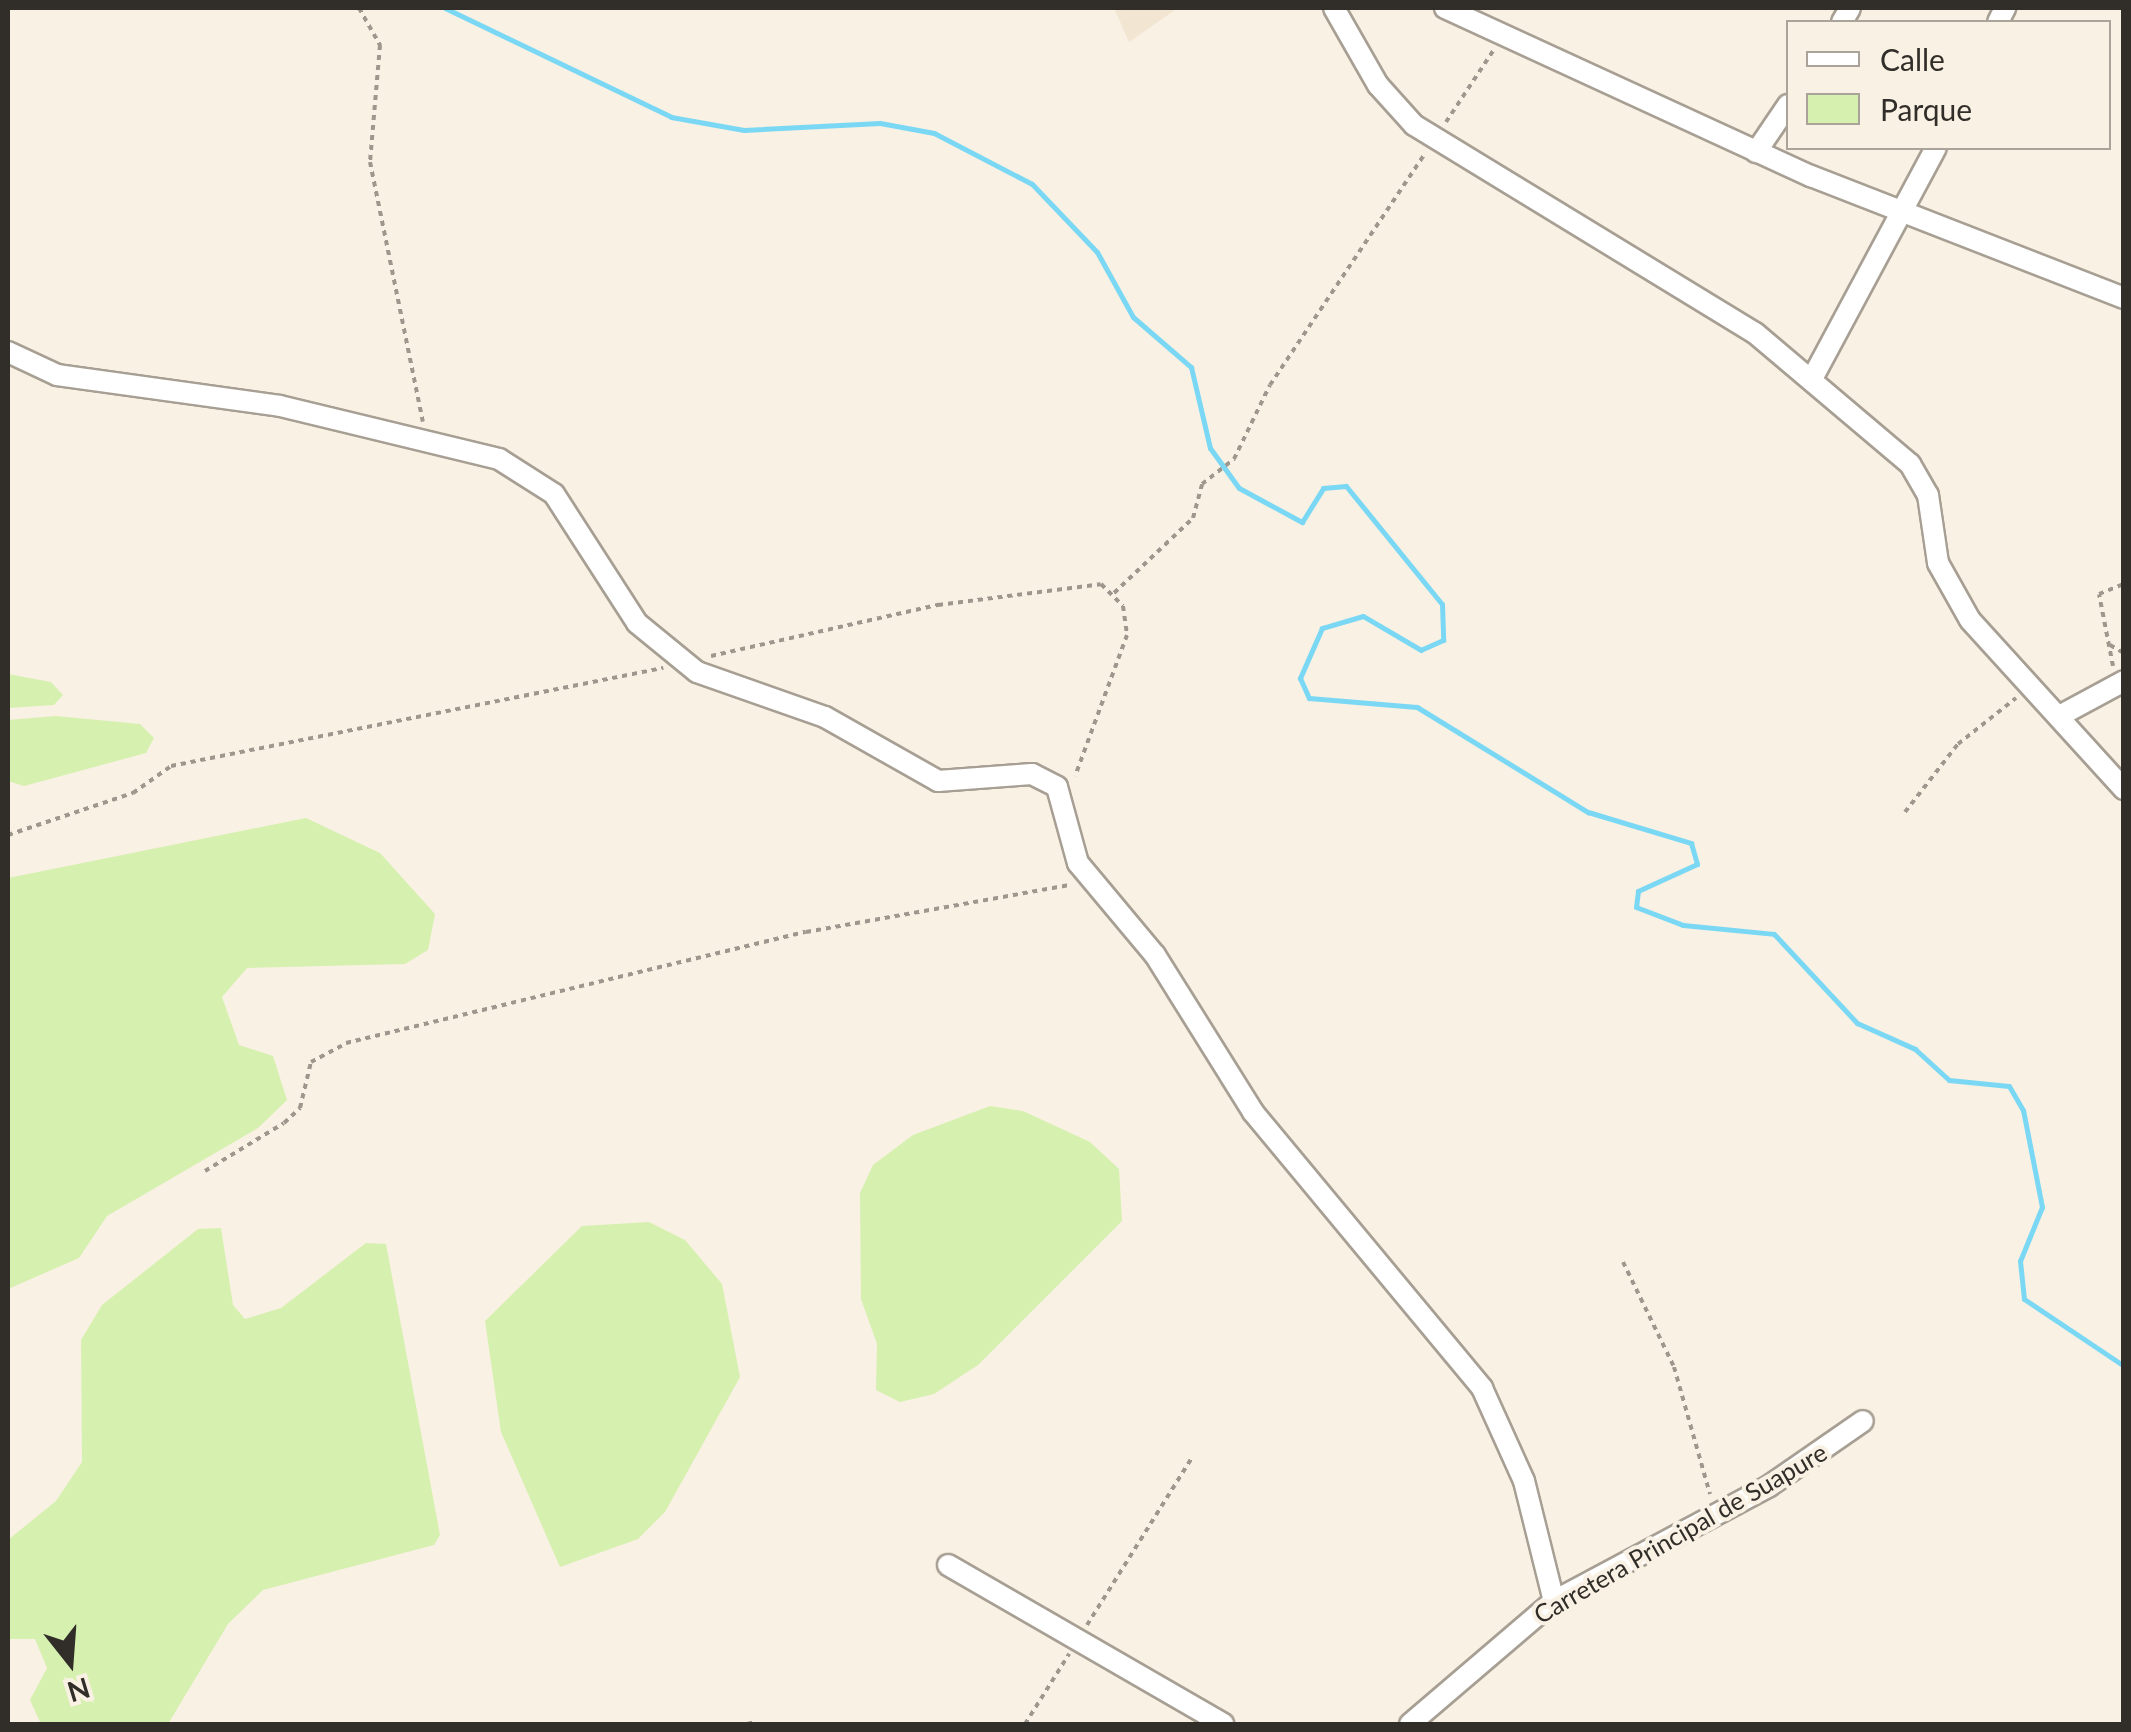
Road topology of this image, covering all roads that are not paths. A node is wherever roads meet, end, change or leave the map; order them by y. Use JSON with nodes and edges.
{"nodes":[{"id":1,"x":1334,"y":8,"type":"edge"},
{"id":2,"x":1445,"y":8,"type":"edge"},
{"id":3,"x":1477,"y":14,"type":"edge"},
{"id":4,"x":1786,"y":108,"type":"edge"},
{"id":5,"x":1935,"y":150,"type":"edge"},
{"id":6,"x":1756,"y":152,"type":"junction"},
{"id":7,"x":1900,"y":213,"type":"junction"},
{"id":8,"x":2124,"y":298,"type":"edge"},
{"id":9,"x":8,"y":352,"type":"edge"},
{"id":10,"x":1813,"y":377,"type":"junction"},
{"id":11,"x":2116,"y":685,"type":"edge"},
{"id":12,"x":2063,"y":714,"type":"junction"},
{"id":13,"x":2124,"y":788,"type":"edge"},
{"id":14,"x":1862,"y":1422,"type":"dead end"},
{"id":15,"x":948,"y":1565,"type":"dead end"},
{"id":16,"x":1554,"y":1601,"type":"junction"},
{"id":17,"x":1224,"y":1724,"type":"edge"},
{"id":18,"x":1410,"y":1724,"type":"edge"}],
"edges":[{"from":1,"to":10,"type":"street"},
{"from":2,"to":3,"type":"street"},
{"from":3,"to":6,"type":"street"},
{"from":4,"to":6,"type":"street"},
{"from":5,"to":7,"type":"street"},
{"from":6,"to":7,"type":"street"},
{"from":7,"to":8,"type":"street"},
{"from":7,"to":10,"type":"street"},
{"from":9,"to":16,"type":"street"},
{"from":10,"to":12,"type":"street"},
{"from":11,"to":12,"type":"street"},
{"from":12,"to":13,"type":"street"},
{"from":14,"to":16,"type":"street","name":"Carretera Principal de Suapure"},
{"from":15,"to":17,"type":"street"},
{"from":16,"to":18,"type":"street","name":"Carretera Principal de Suapure"}]}
